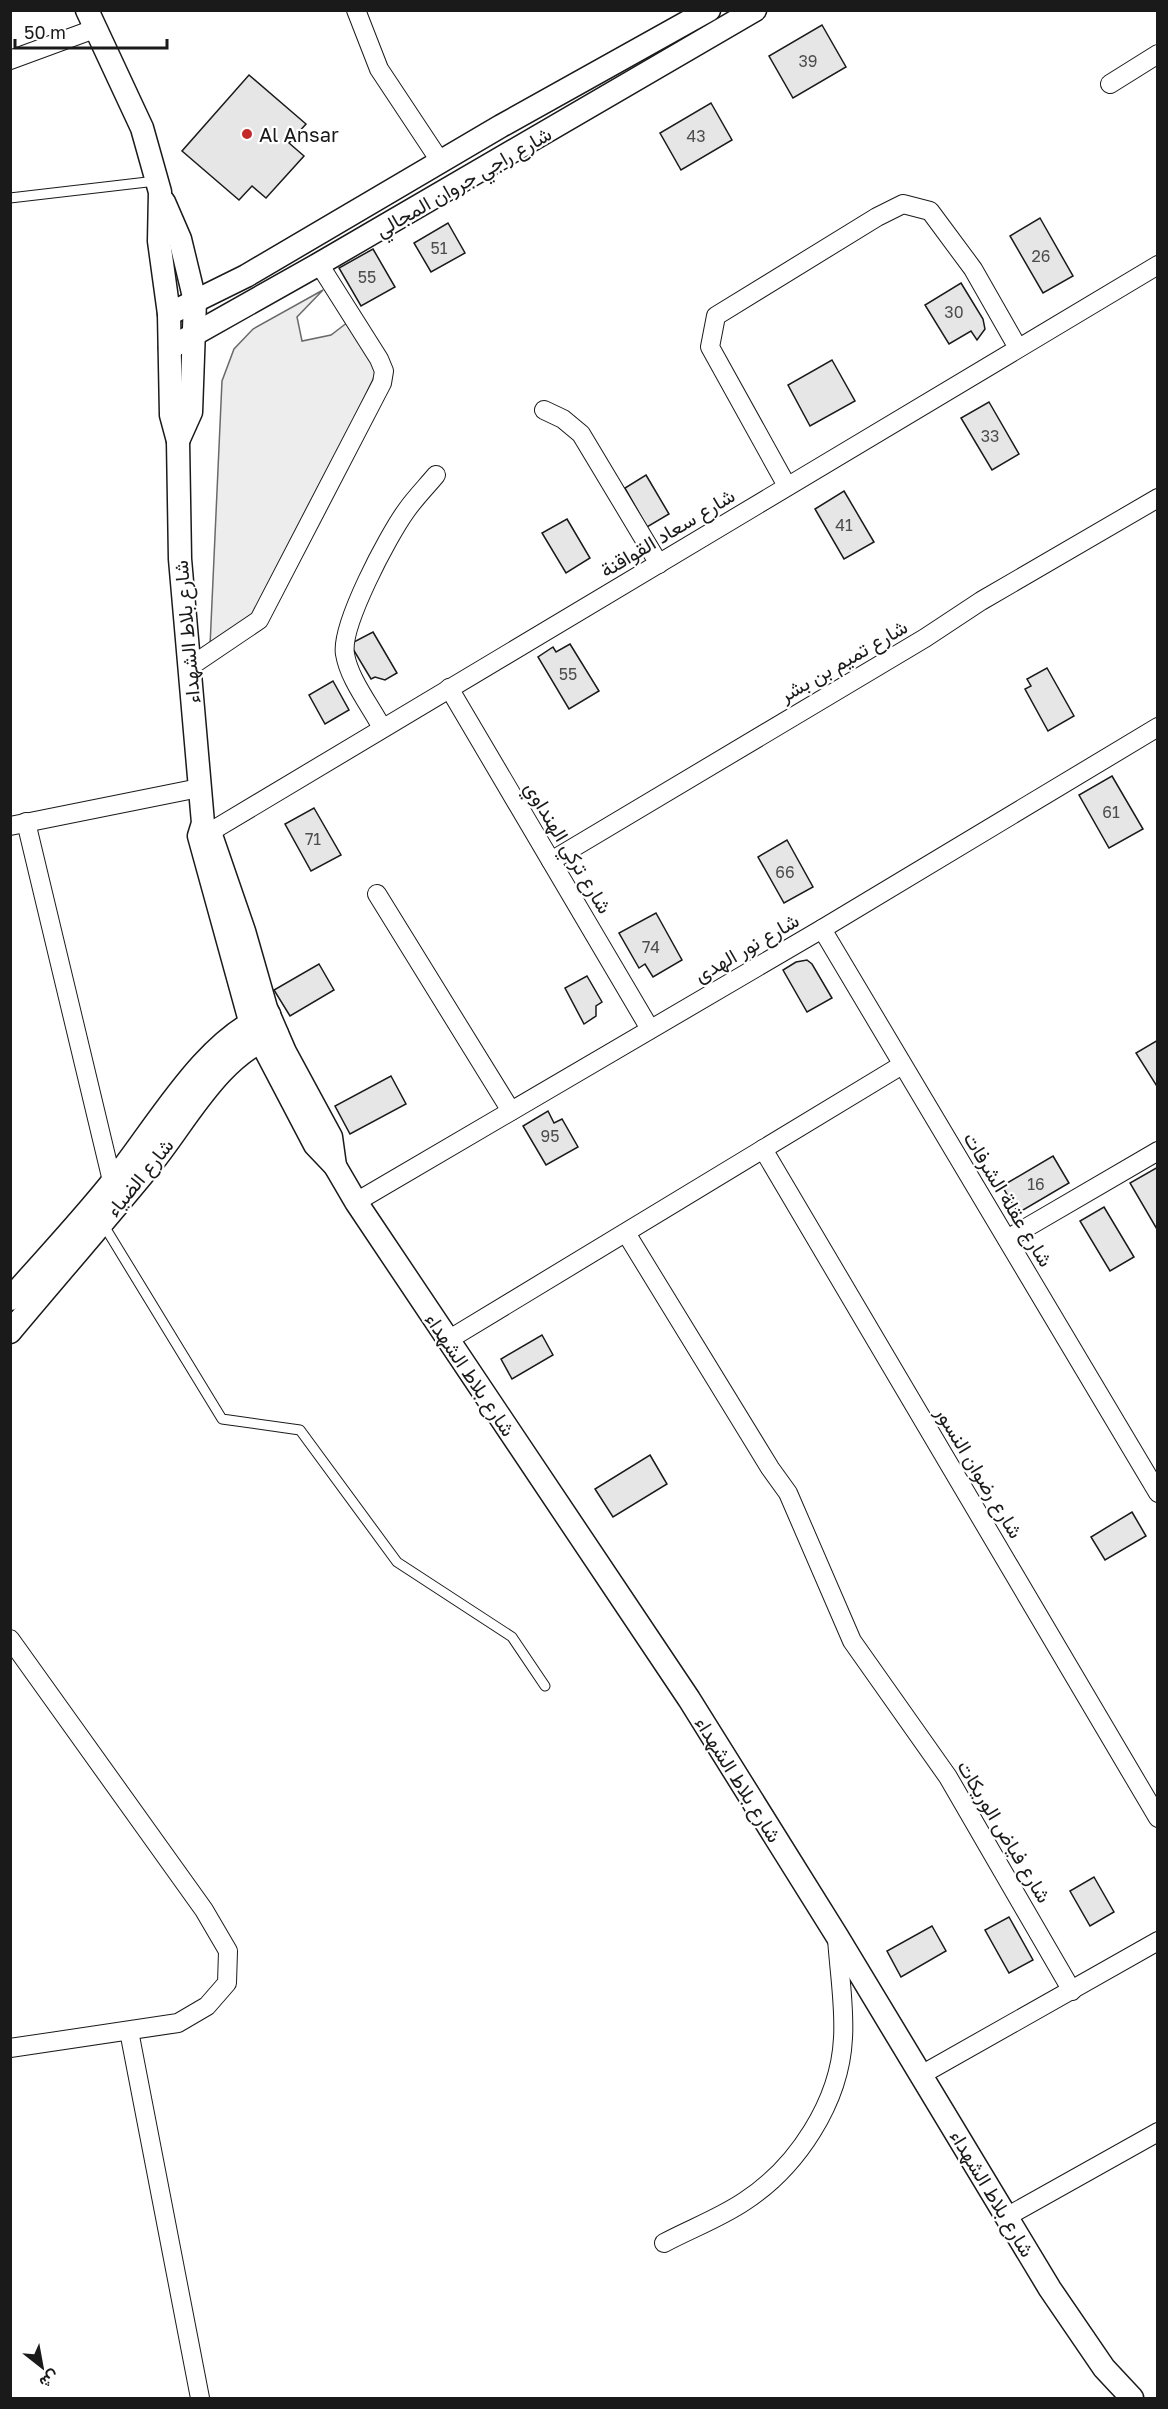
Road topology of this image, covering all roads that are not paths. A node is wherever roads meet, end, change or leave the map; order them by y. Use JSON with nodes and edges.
{"nodes":[{"id":1,"x":356,"y":10,"type":"edge"},
{"id":2,"x":755,"y":10,"type":"edge"},
{"id":3,"x":696,"y":14,"type":"edge"},
{"id":4,"x":92,"y":19,"type":"edge"},
{"id":5,"x":703,"y":42,"type":"junction"},
{"id":6,"x":1158,"y":54,"type":"edge"},
{"id":7,"x":10,"y":60,"type":"edge"},
{"id":8,"x":1110,"y":84,"type":"dead end"},
{"id":9,"x":501,"y":126,"type":"junction"},
{"id":10,"x":515,"y":150,"type":"junction"},
{"id":11,"x":440,"y":161,"type":"junction"},
{"id":12,"x":159,"y":186,"type":"junction"},
{"id":13,"x":10,"y":198,"type":"edge"},
{"id":14,"x":319,"y":264,"type":"junction"},
{"id":15,"x":1158,"y":266,"type":"edge"},
{"id":16,"x":195,"y":302,"type":"junction"},
{"id":17,"x":169,"y":314,"type":"junction"},
{"id":18,"x":195,"y":334,"type":"junction"},
{"id":19,"x":170,"y":348,"type":"junction"},
{"id":20,"x":1018,"y":348,"type":"junction"},
{"id":21,"x":544,"y":410,"type":"dead end"},
{"id":22,"x":178,"y":441,"type":"junction"},
{"id":23,"x":435,"y":475,"type":"dead end"},
{"id":24,"x":787,"y":486,"type":"junction"},
{"id":25,"x":1158,"y":498,"type":"edge"},
{"id":26,"x":659,"y":564,"type":"junction"},
{"id":27,"x":188,"y":668,"type":"junction"},
{"id":28,"x":449,"y":688,"type":"junction"},
{"id":29,"x":382,"y":728,"type":"junction"},
{"id":30,"x":1156,"y":732,"type":"edge"},
{"id":31,"x":199,"y":788,"type":"junction"},
{"id":32,"x":18,"y":824,"type":"edge"},
{"id":33,"x":204,"y":830,"type":"junction"},
{"id":34,"x":551,"y":861,"type":"junction"},
{"id":35,"x":377,"y":894,"type":"dead end"},
{"id":36,"x":822,"y":929,"type":"junction"},
{"id":37,"x":264,"y":1027,"type":"junction"},
{"id":38,"x":650,"y":1029,"type":"junction"},
{"id":39,"x":902,"y":1065,"type":"junction"},
{"id":40,"x":511,"y":1111,"type":"junction"},
{"id":41,"x":763,"y":1149,"type":"junction"},
{"id":42,"x":1158,"y":1151,"type":"edge"},
{"id":43,"x":112,"y":1182,"type":"junction"},
{"id":44,"x":356,"y":1202,"type":"junction"},
{"id":45,"x":101,"y":1222,"type":"junction"},
{"id":46,"x":626,"y":1233,"type":"junction"},
{"id":47,"x":1007,"y":1239,"type":"junction"},
{"id":48,"x":10,"y":1299,"type":"edge"},
{"id":49,"x":10,"y":1332,"type":"edge"},
{"id":50,"x":448,"y":1340,"type":"junction"},
{"id":51,"x":1158,"y":1493,"type":"edge"},
{"id":52,"x":10,"y":1639,"type":"edge"},
{"id":53,"x":545,"y":1686,"type":"dead end"},
{"id":54,"x":1158,"y":1818,"type":"edge"},
{"id":55,"x":837,"y":1936,"type":"junction"},
{"id":56,"x":1158,"y":1941,"type":"edge"},
{"id":57,"x":1072,"y":1990,"type":"junction"},
{"id":58,"x":129,"y":2031,"type":"junction"},
{"id":59,"x":10,"y":2048,"type":"edge"},
{"id":60,"x":921,"y":2075,"type":"junction"},
{"id":61,"x":1158,"y":2132,"type":"edge"},
{"id":62,"x":1008,"y":2217,"type":"junction"},
{"id":63,"x":664,"y":2243,"type":"dead end"},
{"id":64,"x":201,"y":2398,"type":"edge"},
{"id":65,"x":1132,"y":2398,"type":"edge"}],
"edges":[{"from":1,"to":11,"type":"street"},
{"from":2,"to":5,"type":"street","name":"شارع راجي جروان المجالي"},
{"from":3,"to":5,"type":"street"},
{"from":3,"to":9,"type":"street","name":"شارع راجي جروان المجالي"},
{"from":4,"to":7,"type":"street"},
{"from":4,"to":12,"type":"street","name":"شارع بلاط الشهداء"},
{"from":5,"to":10,"type":"street","name":"شارع راجي جروان المجالي"},
{"from":6,"to":8,"type":"street"},
{"from":9,"to":10,"type":"street"},
{"from":9,"to":11,"type":"street","name":"شارع راجي جروان المجالي"},
{"from":10,"to":14,"type":"street","name":"شارع راجي جروان المجالي"},
{"from":11,"to":16,"type":"street","name":"شارع راجي جروان المجالي"},
{"from":12,"to":13,"type":"lane"},
{"from":12,"to":16,"type":"street","name":"شارع بلاط الشهداء"},
{"from":12,"to":17,"type":"street","name":"شارع بلاط الشهداء"},
{"from":14,"to":18,"type":"street","name":"شارع راجي جروان المجالي"},
{"from":14,"to":27,"type":"street"},
{"from":15,"to":20,"type":"street","name":"شارع سعاد القواقنة"},
{"from":16,"to":17,"type":"street","name":"شارع راجي جروان المجالي"},
{"from":16,"to":18,"type":"street","name":"شارع بلاط الشهداء"},
{"from":17,"to":19,"type":"street","name":"شارع بلاط الشهداء"},
{"from":18,"to":19,"type":"street","name":"شارع راجي جروان المجالي"},
{"from":18,"to":22,"type":"street","name":"شارع بلاط الشهداء"},
{"from":19,"to":22,"type":"street","name":"شارع بلاط الشهداء"},
{"from":20,"to":24,"type":"street","name":"شارع سعاد القواقنة"},
{"from":20,"to":24,"type":"street"},
{"from":21,"to":26,"type":"street"},
{"from":22,"to":27,"type":"street","name":"شارع بلاط الشهداء"},
{"from":23,"to":29,"type":"street"},
{"from":24,"to":26,"type":"street","name":"شارع سعاد القواقنة"},
{"from":25,"to":34,"type":"street","name":"شارع تميم بن بشر"},
{"from":26,"to":28,"type":"street","name":"شارع سعاد القواقنة"},
{"from":27,"to":31,"type":"street","name":"شارع بلاط الشهداء"},
{"from":28,"to":29,"type":"street","name":"شارع سعاد القواقنة"},
{"from":28,"to":34,"type":"street","name":"شارع تركي الهنداوي"},
{"from":29,"to":33,"type":"street","name":"شارع سعاد القواقنة"},
{"from":30,"to":36,"type":"street","name":"شارع نور الهدى"},
{"from":31,"to":32,"type":"street"},
{"from":31,"to":33,"type":"street","name":"شارع بلاط الشهداء"},
{"from":32,"to":43,"type":"street"},
{"from":33,"to":37,"type":"street","name":"شارع بلاط الشهداء"},
{"from":34,"to":38,"type":"street","name":"شارع تركي الهنداوي"},
{"from":35,"to":40,"type":"street"},
{"from":36,"to":38,"type":"street","name":"شارع نور الهدى"},
{"from":36,"to":39,"type":"street","name":"شارع عقلة الشرفات"},
{"from":37,"to":43,"type":"street","name":"شارع الضياء"},
{"from":37,"to":44,"type":"street","name":"شارع بلاط الشهداء"},
{"from":37,"to":45,"type":"street","name":"شارع الضياء"},
{"from":38,"to":40,"type":"street","name":"شارع نور الهدى"},
{"from":39,"to":41,"type":"street"},
{"from":39,"to":47,"type":"street","name":"شارع عقلة الشرفات"},
{"from":40,"to":44,"type":"street","name":"شارع نور الهدى"},
{"from":41,"to":46,"type":"street"},
{"from":41,"to":54,"type":"street","name":"شارع رضوان النسور"},
{"from":42,"to":47,"type":"street"},
{"from":43,"to":48,"type":"street","name":"شارع الضياء"},
{"from":44,"to":50,"type":"street","name":"شارع بلاط الشهداء"},
{"from":45,"to":49,"type":"street","name":"شارع الضياء"},
{"from":45,"to":53,"type":"lane"},
{"from":46,"to":50,"type":"street"},
{"from":46,"to":57,"type":"street","name":"شارع فياض الوريكات"},
{"from":47,"to":51,"type":"street","name":"شارع عقلة الشرفات"},
{"from":50,"to":55,"type":"street","name":"شارع بلاط الشهداء"},
{"from":52,"to":58,"type":"street"},
{"from":55,"to":60,"type":"street","name":"شارع بلاط الشهداء"},
{"from":55,"to":63,"type":"street"},
{"from":56,"to":57,"type":"street"},
{"from":57,"to":60,"type":"street"},
{"from":58,"to":59,"type":"street"},
{"from":58,"to":64,"type":"street"},
{"from":60,"to":62,"type":"street","name":"شارع بلاط الشهداء"},
{"from":61,"to":62,"type":"street"},
{"from":62,"to":65,"type":"street","name":"شارع بلاط الشهداء"}]}
